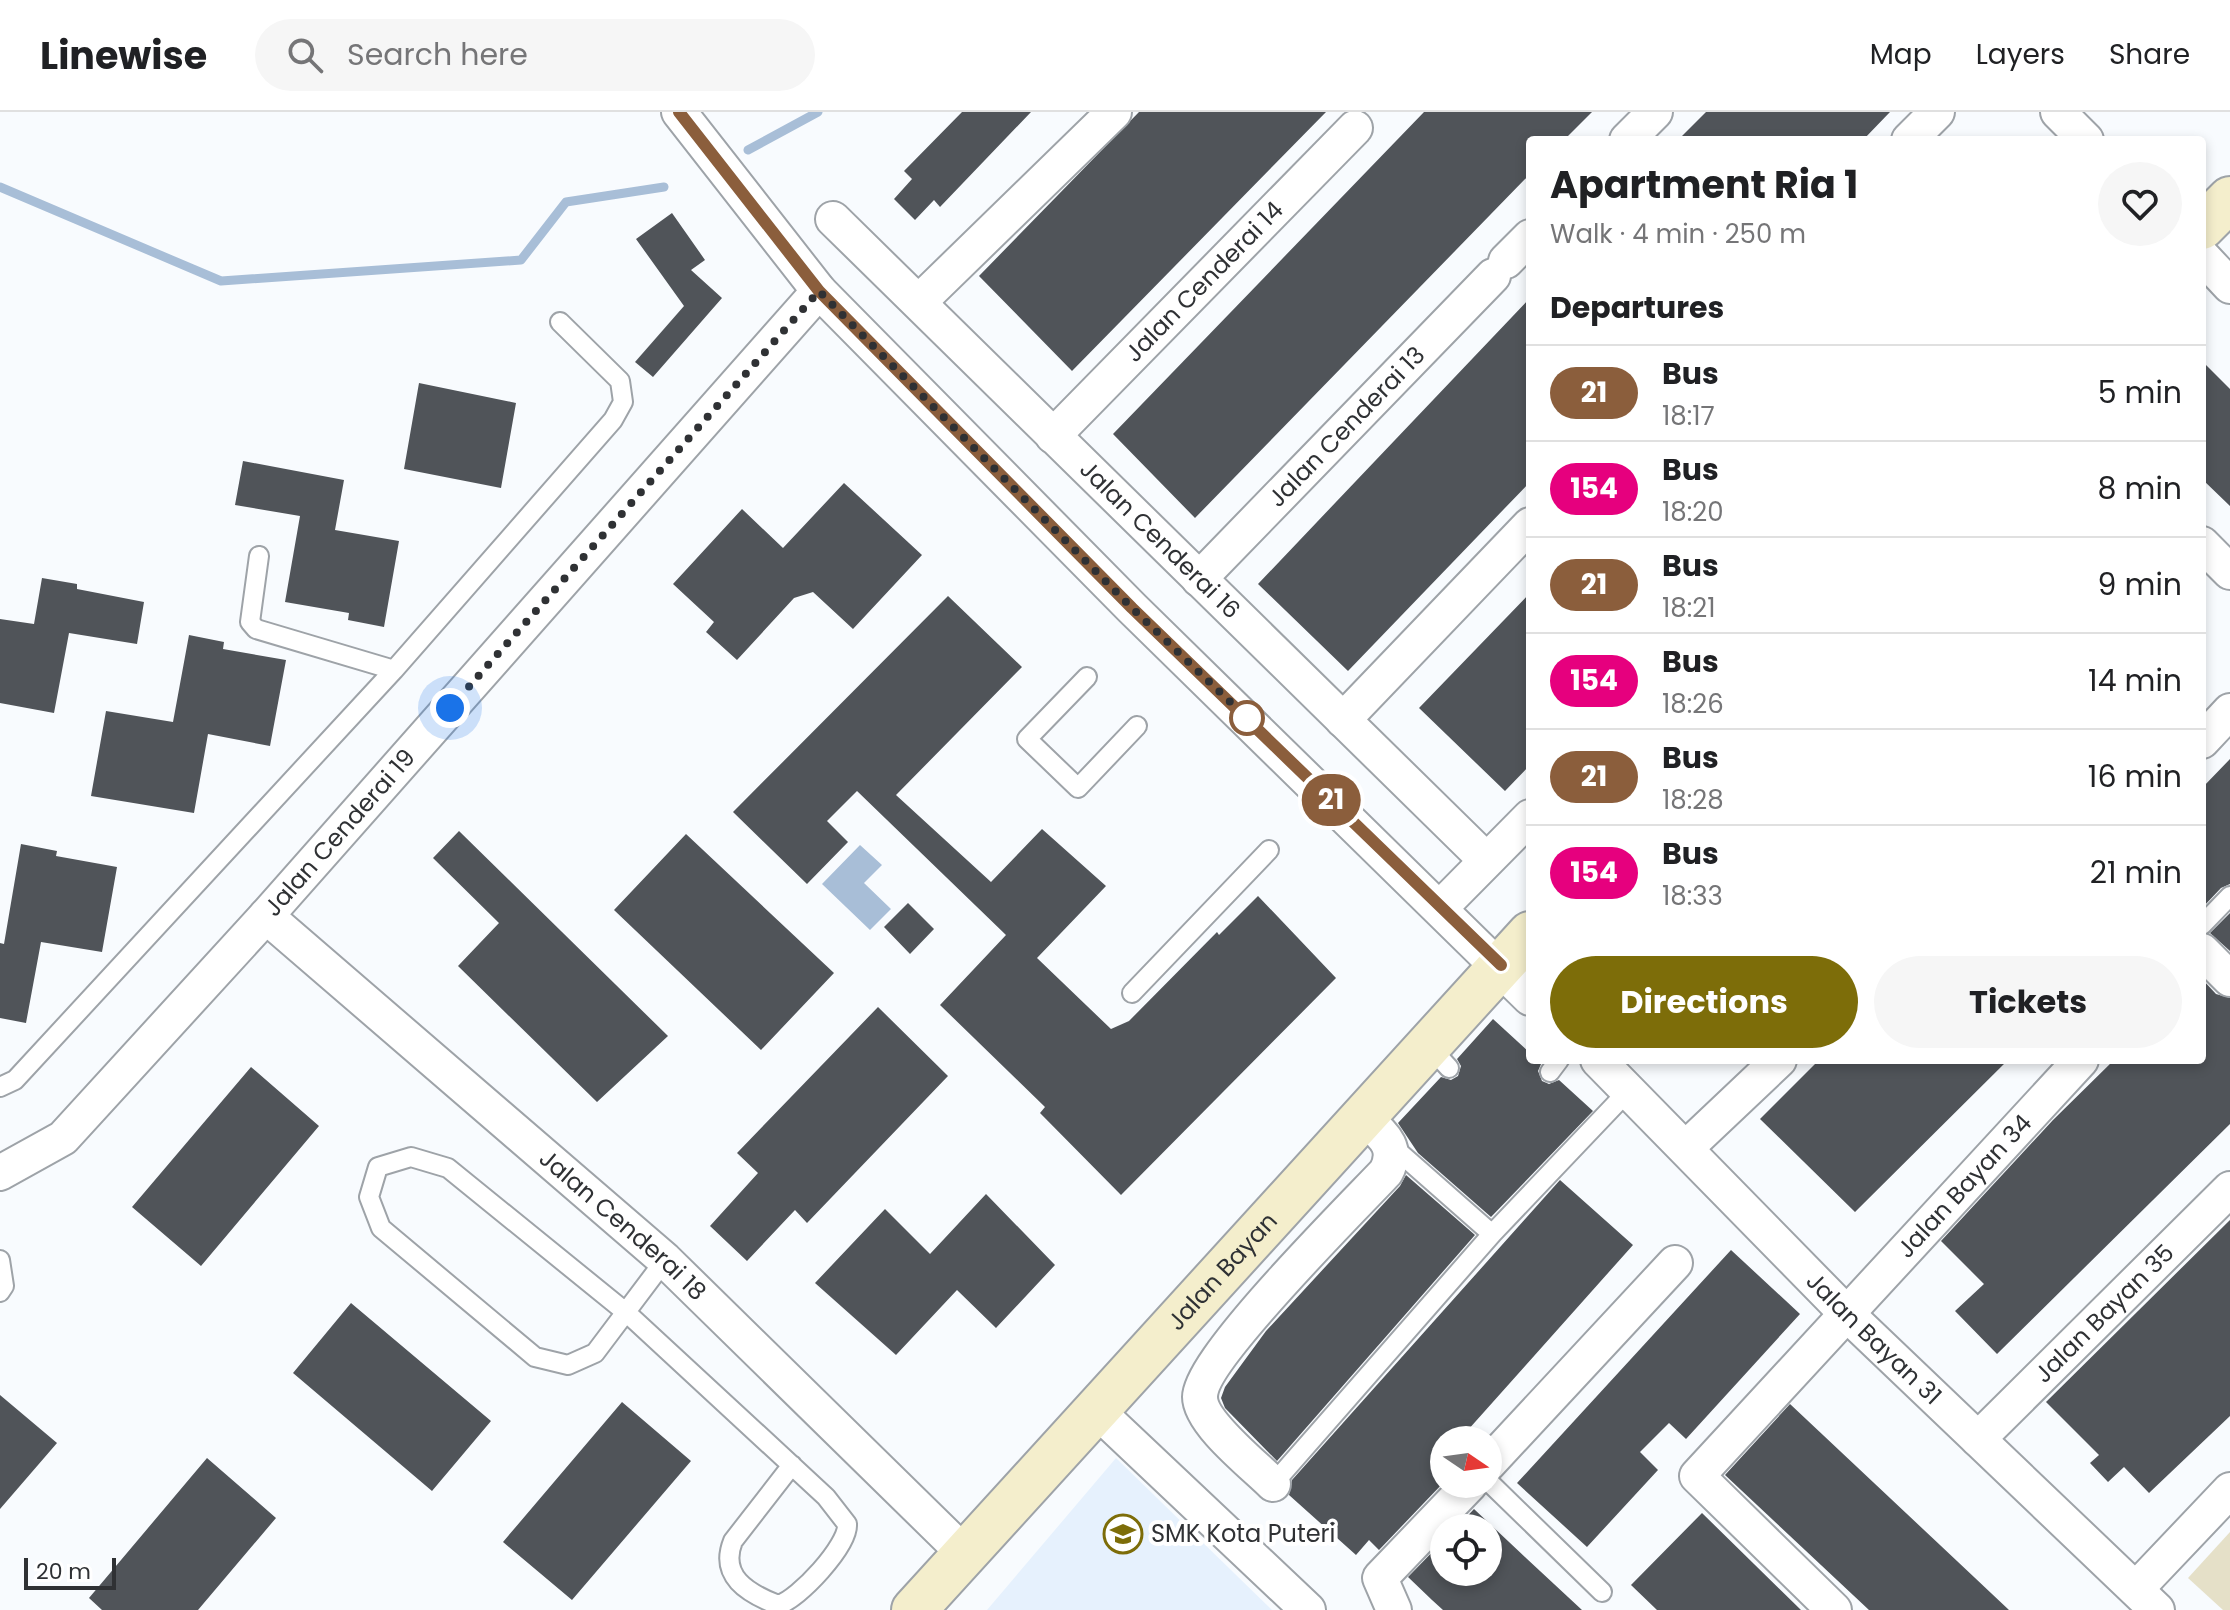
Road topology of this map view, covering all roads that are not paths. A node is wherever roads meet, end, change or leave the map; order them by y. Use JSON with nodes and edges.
{"nodes":[{"id":1,"x":679,"y":112,"type":"edge"},
{"id":2,"x":1114,"y":112,"type":"edge"},
{"id":3,"x":1655,"y":112,"type":"edge"},
{"id":4,"x":1937,"y":112,"type":"edge"},
{"id":5,"x":2058,"y":112,"type":"edge"},
{"id":6,"x":1355,"y":128,"type":"dead end"},
{"id":7,"x":1631,"y":136,"type":"edge"},
{"id":8,"x":1913,"y":136,"type":"edge"},
{"id":9,"x":2082,"y":136,"type":"edge"},
{"id":10,"x":2230,"y":199,"type":"edge"},
{"id":11,"x":833,"y":219,"type":"dead end"},
{"id":12,"x":2206,"y":223,"type":"edge"},
{"id":13,"x":1510,"y":258,"type":"edge"},
{"id":14,"x":2206,"y":260,"type":"edge"},
{"id":15,"x":2230,"y":286,"type":"edge"},
{"id":16,"x":819,"y":291,"type":"junction"},
{"id":17,"x":919,"y":302,"type":"junction"},
{"id":18,"x":560,"y":322,"type":"dead end"},
{"id":19,"x":1053,"y":436,"type":"junction"},
{"id":20,"x":1526,"y":529,"type":"edge"},
{"id":21,"x":2206,"y":548,"type":"edge"},
{"id":22,"x":259,"y":556,"type":"dead end"},
{"id":23,"x":2230,"y":572,"type":"edge"},
{"id":24,"x":1199,"y":579,"type":"junction"},
{"id":25,"x":394,"y":670,"type":"junction"},
{"id":26,"x":1087,"y":677,"type":"dead end"},
{"id":27,"x":2230,"y":711,"type":"edge"},
{"id":28,"x":1343,"y":720,"type":"junction"},
{"id":29,"x":1137,"y":726,"type":"dead end"},
{"id":30,"x":2206,"y":737,"type":"edge"},
{"id":31,"x":1526,"y":821,"type":"edge"},
{"id":32,"x":1269,"y":850,"type":"dead end"},
{"id":33,"x":1486,"y":860,"type":"junction"},
{"id":34,"x":2230,"y":896,"type":"edge"},
{"id":35,"x":1441,"y":907,"type":"junction"},
{"id":36,"x":266,"y":916,"type":"junction"},
{"id":37,"x":2206,"y":921,"type":"edge"},
{"id":38,"x":1526,"y":938,"type":"edge"},
{"id":39,"x":2206,"y":955,"type":"edge"},
{"id":40,"x":1501,"y":965,"type":"junction"},
{"id":41,"x":2230,"y":979,"type":"edge"},
{"id":42,"x":1132,"y":993,"type":"dead end"},
{"id":43,"x":1526,"y":993,"type":"edge"},
{"id":44,"x":1602,"y":1064,"type":"edge"},
{"id":45,"x":1775,"y":1064,"type":"edge"},
{"id":46,"x":2077,"y":1064,"type":"edge"},
{"id":47,"x":0,"y":1087,"type":"edge"},
{"id":48,"x":1629,"y":1090,"type":"junction"},
{"id":49,"x":1377,"y":1131,"type":"junction"},
{"id":50,"x":1686,"y":1148,"type":"junction"},
{"id":51,"x":0,"y":1173,"type":"edge"},
{"id":52,"x":2230,"y":1189,"type":"edge"},
{"id":53,"x":1492,"y":1234,"type":"junction"},
{"id":54,"x":0,"y":1260,"type":"edge"},
{"id":55,"x":665,"y":1260,"type":"junction"},
{"id":56,"x":1675,"y":1263,"type":"dead end"},
{"id":57,"x":0,"y":1292,"type":"edge"},
{"id":58,"x":628,"y":1314,"type":"junction"},
{"id":59,"x":1848,"y":1315,"type":"junction"},
{"id":60,"x":1094,"y":1408,"type":"junction"},
{"id":61,"x":1978,"y":1439,"type":"junction"},
{"id":62,"x":1502,"y":1449,"type":"edge"},
{"id":63,"x":792,"y":1465,"type":"junction"},
{"id":64,"x":1273,"y":1484,"type":"joint"},
{"id":65,"x":2230,"y":1490,"type":"edge"},
{"id":66,"x":1502,"y":1495,"type":"edge"},
{"id":67,"x":1457,"y":1498,"type":"edge"},
{"id":68,"x":964,"y":1553,"type":"junction"},
{"id":69,"x":1602,"y":1592,"type":"dead end"},
{"id":70,"x":2147,"y":1600,"type":"edge"},
{"id":71,"x":914,"y":1610,"type":"edge"},
{"id":72,"x":1308,"y":1610,"type":"edge"},
{"id":73,"x":1394,"y":1610,"type":"edge"},
{"id":74,"x":1834,"y":1610,"type":"edge"}],
"edges":[{"from":1,"to":16,"type":"street"},
{"from":2,"to":17,"type":"street"},
{"from":3,"to":7,"type":"street"},
{"from":4,"to":8,"type":"street"},
{"from":5,"to":9,"type":"street"},
{"from":6,"to":19,"type":"street","name":"Jalan Cenderai 14"},
{"from":10,"to":12,"type":"street"},
{"from":11,"to":17,"type":"street","name":"Jalan Cenderai 16"},
{"from":13,"to":24,"type":"street","name":"Jalan Cenderai 13"},
{"from":14,"to":15,"type":"street"},
{"from":16,"to":35,"type":"street"},
{"from":16,"to":36,"type":"street","name":"Jalan Cenderai 19"},
{"from":17,"to":19,"type":"street","name":"Jalan Cenderai 16"},
{"from":18,"to":25,"type":"lane"},
{"from":19,"to":24,"type":"street","name":"Jalan Cenderai 16"},
{"from":20,"to":28,"type":"street"},
{"from":21,"to":23,"type":"street"},
{"from":22,"to":25,"type":"lane"},
{"from":24,"to":28,"type":"street","name":"Jalan Cenderai 16"},
{"from":25,"to":47,"type":"lane"},
{"from":26,"to":29,"type":"lane"},
{"from":27,"to":30,"type":"street"},
{"from":28,"to":33,"type":"street","name":"Jalan Cenderai 16"},
{"from":31,"to":33,"type":"street"},
{"from":32,"to":42,"type":"lane"},
{"from":33,"to":35,"type":"street"},
{"from":34,"to":37,"type":"lane"},
{"from":35,"to":40,"type":"street"},
{"from":36,"to":51,"type":"street","name":"Jalan Cenderai 19"},
{"from":36,"to":55,"type":"street","name":"Jalan Cenderai 18"},
{"from":38,"to":40,"type":"street","name":"Jalan Bayan"},
{"from":39,"to":41,"type":"street"},
{"from":40,"to":43,"type":"street"},
{"from":40,"to":49,"type":"street","name":"Jalan Bayan"},
{"from":44,"to":48,"type":"street","name":"Jalan Bayan 31"},
{"from":45,"to":50,"type":"street"},
{"from":46,"to":59,"type":"street","name":"Jalan Bayan 34"},
{"from":48,"to":50,"type":"street","name":"Jalan Bayan 31"},
{"from":48,"to":53,"type":"lane"},
{"from":49,"to":53,"type":"lane"},
{"from":49,"to":60,"type":"street","name":"Jalan Bayan"},
{"from":49,"to":64,"type":"street"},
{"from":50,"to":59,"type":"street","name":"Jalan Bayan 31"},
{"from":52,"to":61,"type":"street","name":"Jalan Bayan 35"},
{"from":53,"to":64,"type":"lane"},
{"from":54,"to":57,"type":"lane"},
{"from":55,"to":58,"type":"lane"},
{"from":55,"to":68,"type":"street","name":"Jalan Cenderai 18"},
{"from":56,"to":62,"type":"street"},
{"from":58,"to":58,"type":"lane"},
{"from":58,"to":63,"type":"lane"},
{"from":59,"to":61,"type":"street","name":"Jalan Bayan 31"},
{"from":59,"to":74,"type":"street","name":"Jalan Bayan 34"},
{"from":60,"to":68,"type":"street","name":"Jalan Bayan"},
{"from":60,"to":72,"type":"street"},
{"from":61,"to":70,"type":"street","name":"Jalan Bayan 31"},
{"from":63,"to":63,"type":"lane"},
{"from":65,"to":70,"type":"street"},
{"from":66,"to":69,"type":"lane"},
{"from":67,"to":73,"type":"street"},
{"from":68,"to":71,"type":"street","name":"Jalan Bayan"}]}
